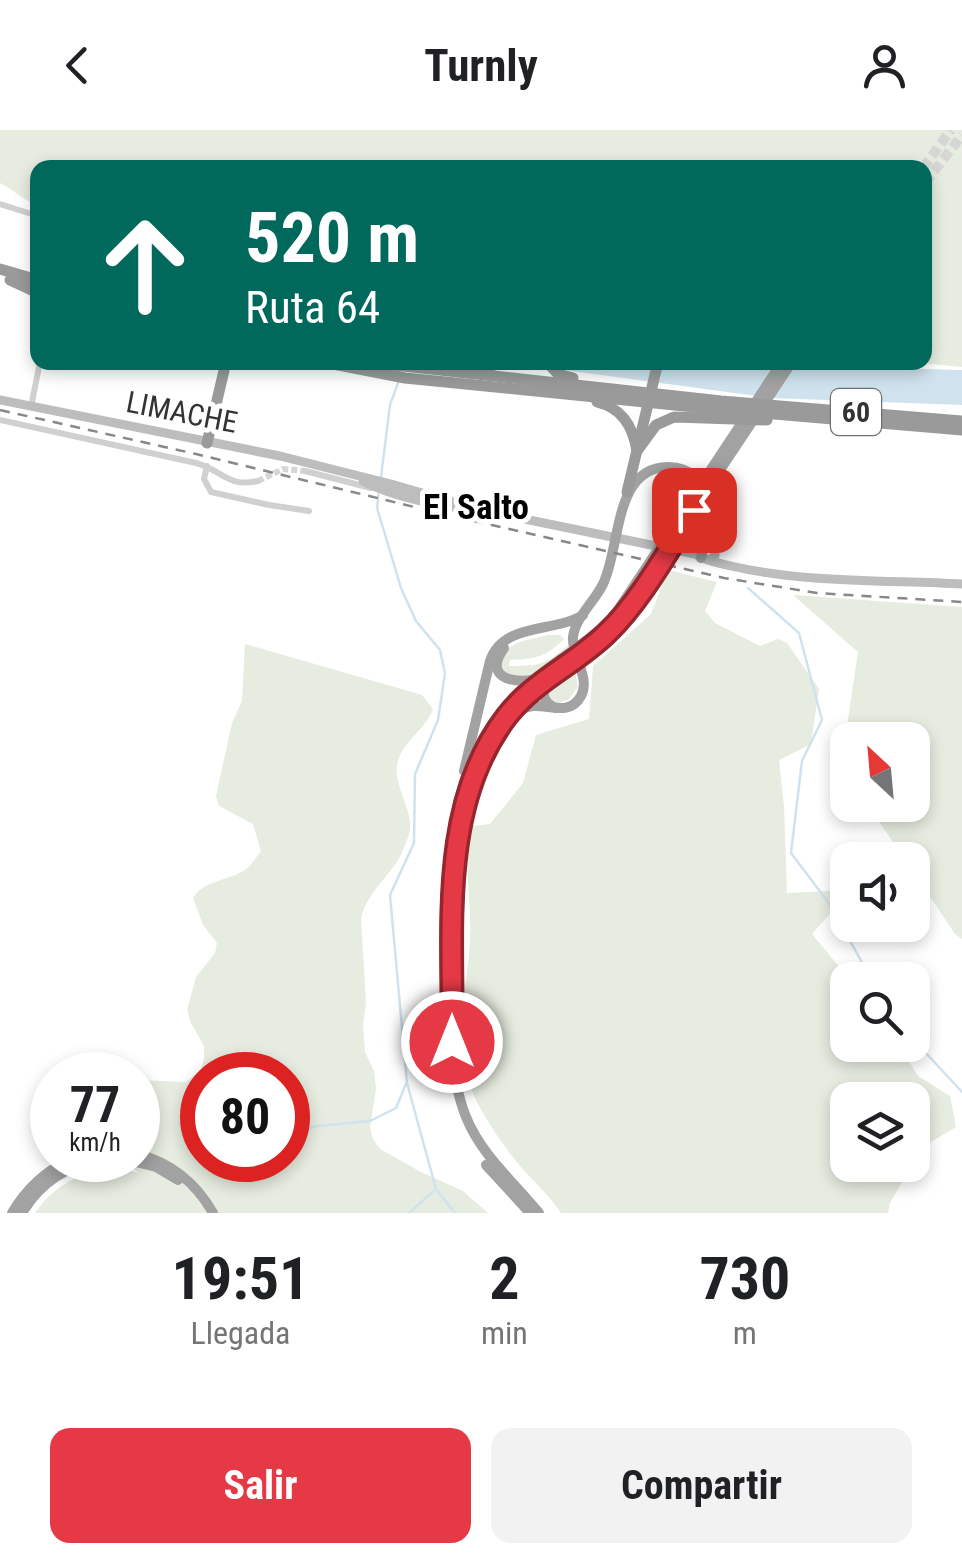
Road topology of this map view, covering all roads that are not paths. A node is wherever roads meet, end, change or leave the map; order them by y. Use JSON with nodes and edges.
{"nodes":[{"id":1,"x":0,"y":204,"type":"edge"},
{"id":2,"x":30,"y":213,"type":"edge"},
{"id":3,"x":0,"y":269,"type":"edge"},
{"id":4,"x":30,"y":278,"type":"edge"},
{"id":5,"x":5,"y":279,"type":"edge"},
{"id":6,"x":30,"y":288,"type":"edge"},
{"id":7,"x":38,"y":370,"type":"edge"},
{"id":8,"x":224,"y":370,"type":"edge"},
{"id":9,"x":381,"y":370,"type":"edge"},
{"id":10,"x":411,"y":370,"type":"edge"},
{"id":11,"x":554,"y":370,"type":"edge"},
{"id":12,"x":656,"y":370,"type":"edge"},
{"id":13,"x":777,"y":370,"type":"edge"},
{"id":14,"x":787,"y":370,"type":"edge"},
{"id":15,"x":0,"y":400,"type":"edge"},
{"id":16,"x":721,"y":401,"type":"junction"},
{"id":17,"x":31,"y":407,"type":"junction"},
{"id":18,"x":823,"y":418,"type":"junction"},
{"id":19,"x":0,"y":420,"type":"edge"},
{"id":20,"x":962,"y":422,"type":"edge"},
{"id":21,"x":962,"y":430,"type":"edge"},
{"id":22,"x":207,"y":443,"type":"junction"},
{"id":23,"x":637,"y":451,"type":"junction"},
{"id":24,"x":207,"y":466,"type":"junction"},
{"id":25,"x":305,"y":471,"type":"tunnel mouth"},
{"id":26,"x":258,"y":481,"type":"tunnel mouth"},
{"id":27,"x":383,"y":486,"type":"junction"},
{"id":28,"x":626,"y":495,"type":"junction"},
{"id":29,"x":308,"y":511,"type":"dead end"},
{"id":30,"x":708,"y":524,"type":"junction"},
{"id":31,"x":567,"y":529,"type":"junction"},
{"id":32,"x":706,"y":542,"type":"junction"},
{"id":33,"x":692,"y":544,"type":"junction"},
{"id":34,"x":668,"y":548,"type":"junction"},
{"id":35,"x":705,"y":559,"type":"junction"},
{"id":36,"x":962,"y":584,"type":"edge"},
{"id":37,"x":633,"y":596,"type":"junction"},
{"id":38,"x":584,"y":614,"type":"junction"},
{"id":39,"x":576,"y":638,"type":"junction"},
{"id":40,"x":563,"y":663,"type":"junction"},
{"id":41,"x":551,"y":676,"type":"junction"},
{"id":42,"x":534,"y":680,"type":"junction"},
{"id":43,"x":562,"y":709,"type":"junction"},
{"id":44,"x":497,"y":730,"type":"junction"},
{"id":45,"x":459,"y":800,"type":"junction"},
{"id":46,"x":160,"y":1161,"type":"edge"},
{"id":47,"x":160,"y":1170,"type":"edge"},
{"id":48,"x":35,"y":1182,"type":"edge"},
{"id":49,"x":49,"y":1182,"type":"edge"},
{"id":50,"x":12,"y":1213,"type":"edge"},
{"id":51,"x":22,"y":1213,"type":"edge"},
{"id":52,"x":210,"y":1213,"type":"edge"},
{"id":53,"x":530,"y":1213,"type":"edge"},
{"id":54,"x":539,"y":1213,"type":"edge"}],
"edges":[{"from":1,"to":2,"type":"street"},
{"from":3,"to":4,"type":"highway"},
{"from":5,"to":6,"type":"highway"},
{"from":7,"to":17,"type":"street"},
{"from":8,"to":22,"type":"highway"},
{"from":9,"to":10,"type":"highway"},
{"from":10,"to":16,"type":"highway"},
{"from":10,"to":18,"type":"highway"},
{"from":10,"to":23,"type":"highway"},
{"from":11,"to":16,"type":"highway"},
{"from":12,"to":23,"type":"highway"},
{"from":13,"to":37,"type":"highway"},
{"from":14,"to":37,"type":"highway"},
{"from":15,"to":17,"type":"main road","name":"LIMACHE"},
{"from":16,"to":20,"type":"highway","number":"60"},
{"from":17,"to":22,"type":"main road","name":"LIMACHE"},
{"from":18,"to":21,"type":"highway","number":"60"},
{"from":18,"to":23,"type":"highway"},
{"from":19,"to":24,"type":"street","name":"LIMACHE"},
{"from":22,"to":27,"type":"main road","name":"LIMACHE"},
{"from":23,"to":28,"type":"highway"},
{"from":24,"to":26,"type":"street","name":"LIMACHE"},
{"from":24,"to":29,"type":"street"},
{"from":25,"to":27,"type":"street","name":"LIMACHE"},
{"from":27,"to":31,"type":"main road","name":"LIMACHE"},
{"from":28,"to":30,"type":"highway"},
{"from":28,"to":38,"type":"highway"},
{"from":30,"to":32,"type":"highway"},
{"from":30,"to":33,"type":"highway"},
{"from":31,"to":34,"type":"main road","name":"LIMACHE"},
{"from":31,"to":35,"type":"main road","name":"LIMACHE"},
{"from":32,"to":33,"type":"main road"},
{"from":32,"to":35,"type":"highway"},
{"from":33,"to":34,"type":"highway"},
{"from":34,"to":35,"type":"main road","name":"LIMACHE"},
{"from":35,"to":36,"type":"main road","name":"LIMACHE"},
{"from":37,"to":39,"type":"highway"},
{"from":38,"to":39,"type":"highway"},
{"from":38,"to":45,"type":"highway"},
{"from":39,"to":40,"type":"highway"},
{"from":39,"to":42,"type":"highway"},
{"from":39,"to":43,"type":"highway"},
{"from":40,"to":41,"type":"highway"},
{"from":40,"to":42,"type":"highway"},
{"from":41,"to":43,"type":"highway"},
{"from":41,"to":44,"type":"highway"},
{"from":42,"to":45,"type":"highway"},
{"from":43,"to":44,"type":"highway"},
{"from":44,"to":54,"type":"highway"},
{"from":45,"to":53,"type":"highway"},
{"from":46,"to":52,"type":"highway"},
{"from":47,"to":52,"type":"highway"},
{"from":48,"to":50,"type":"highway"},
{"from":49,"to":51,"type":"highway"}]}
